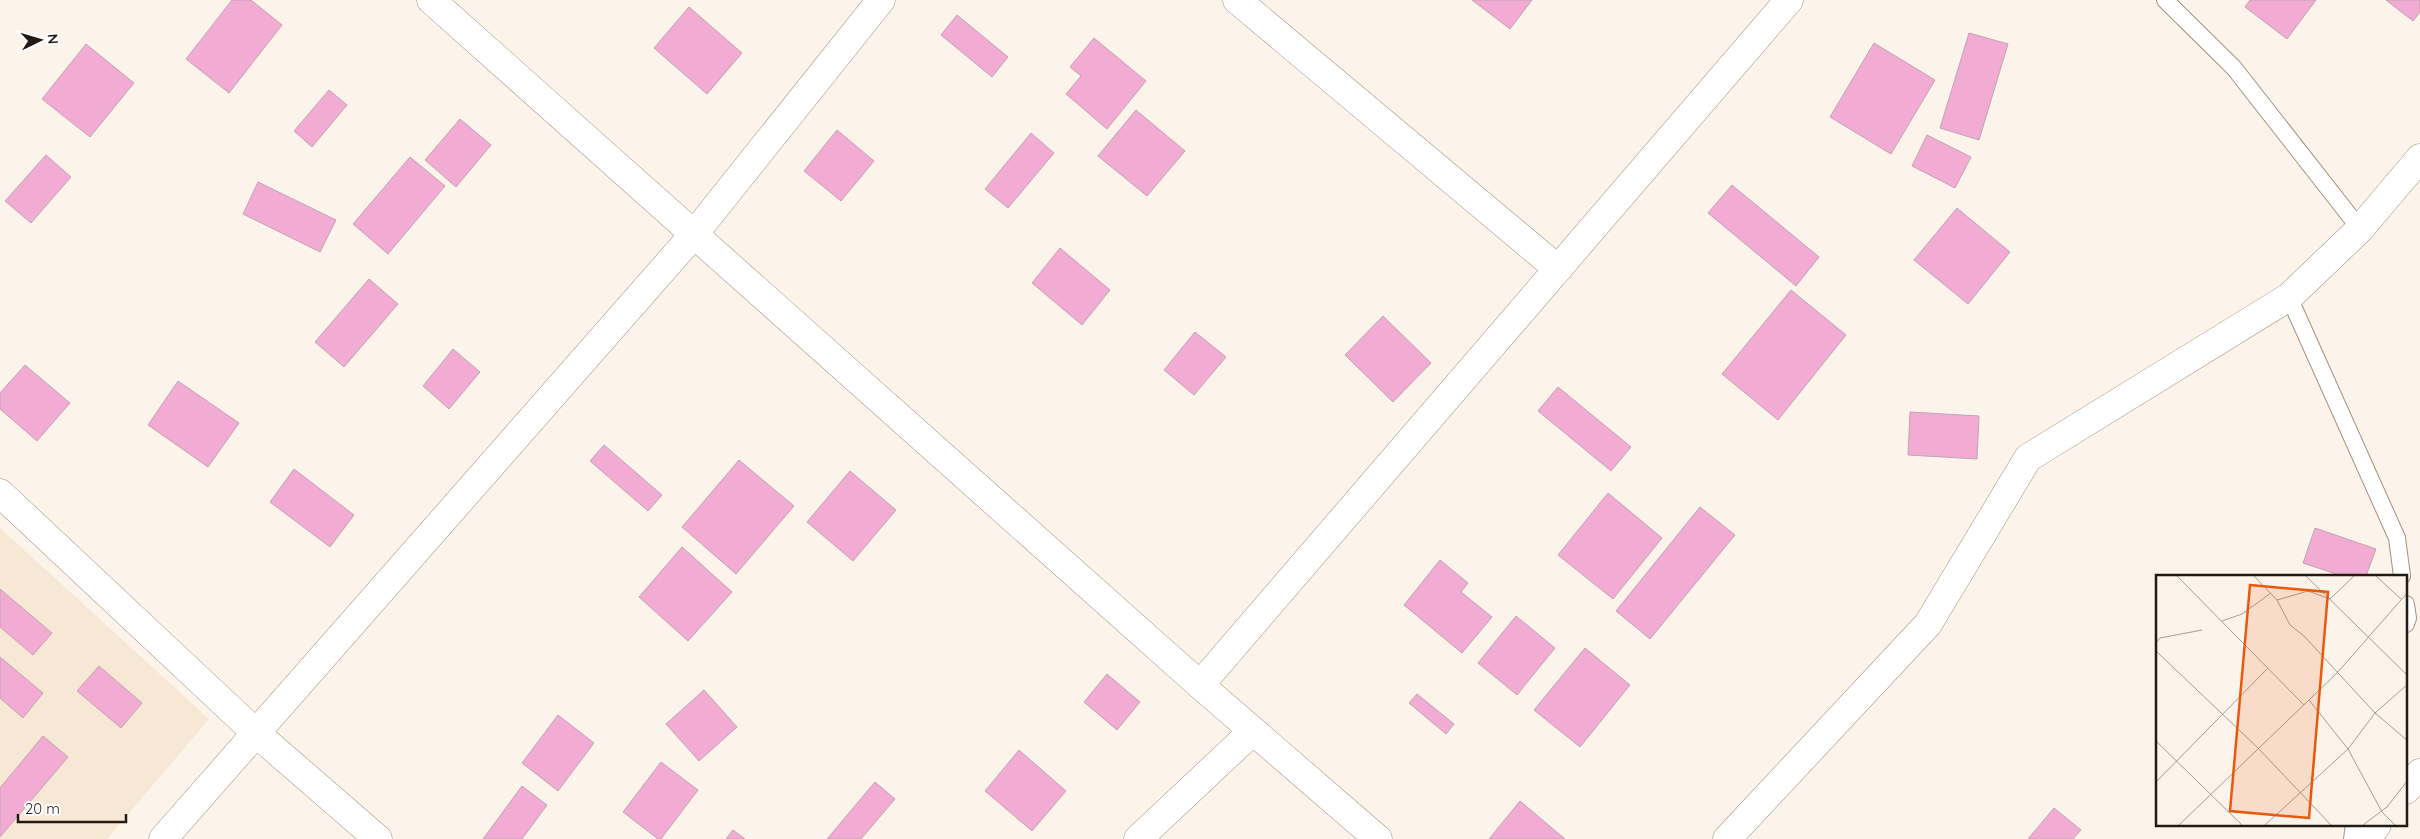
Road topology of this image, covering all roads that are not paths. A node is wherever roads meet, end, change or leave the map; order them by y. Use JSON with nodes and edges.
{"nodes":[{"id":1,"x":431,"y":0,"type":"edge"},
{"id":2,"x":881,"y":0,"type":"edge"},
{"id":3,"x":1237,"y":0,"type":"edge"},
{"id":4,"x":1789,"y":0,"type":"edge"},
{"id":5,"x":2165,"y":0,"type":"edge"},
{"id":6,"x":2420,"y":158,"type":"edge"},
{"id":7,"x":2360,"y":229,"type":"junction"},
{"id":8,"x":695,"y":233,"type":"junction"},
{"id":9,"x":1558,"y":269,"type":"junction"},
{"id":10,"x":2289,"y":297,"type":"junction"},
{"id":11,"x":0,"y":492,"type":"edge"},
{"id":12,"x":2402,"y":575,"type":"edge"},
{"id":13,"x":1200,"y":685,"type":"junction"},
{"id":14,"x":1253,"y":731,"type":"junction"},
{"id":15,"x":257,"y":734,"type":"junction"},
{"id":16,"x":2420,"y":773,"type":"edge"},
{"id":17,"x":2408,"y":788,"type":"edge"},
{"id":18,"x":2354,"y":826,"type":"edge"},
{"id":19,"x":2376,"y":826,"type":"edge"},
{"id":20,"x":162,"y":839,"type":"edge"},
{"id":21,"x":378,"y":839,"type":"edge"},
{"id":22,"x":1138,"y":839,"type":"edge"},
{"id":23,"x":1378,"y":839,"type":"edge"},
{"id":24,"x":1727,"y":839,"type":"edge"},
{"id":25,"x":2352,"y":839,"type":"edge"},
{"id":26,"x":2366,"y":839,"type":"edge"}],
"edges":[{"from":1,"to":8,"type":"street"},
{"from":2,"to":8,"type":"street"},
{"from":3,"to":9,"type":"street"},
{"from":4,"to":9,"type":"street"},
{"from":5,"to":7,"type":"lane"},
{"from":6,"to":7,"type":"street"},
{"from":7,"to":10,"type":"street"},
{"from":8,"to":13,"type":"street"},
{"from":8,"to":15,"type":"street"},
{"from":9,"to":13,"type":"street"},
{"from":10,"to":12,"type":"lane"},
{"from":10,"to":24,"type":"street"},
{"from":11,"to":15,"type":"street"},
{"from":13,"to":14,"type":"street"},
{"from":14,"to":22,"type":"street"},
{"from":14,"to":23,"type":"street"},
{"from":15,"to":20,"type":"street"},
{"from":15,"to":21,"type":"street"},
{"from":16,"to":17,"type":"street"},
{"from":18,"to":25,"type":"lane"},
{"from":19,"to":26,"type":"street"}]}
